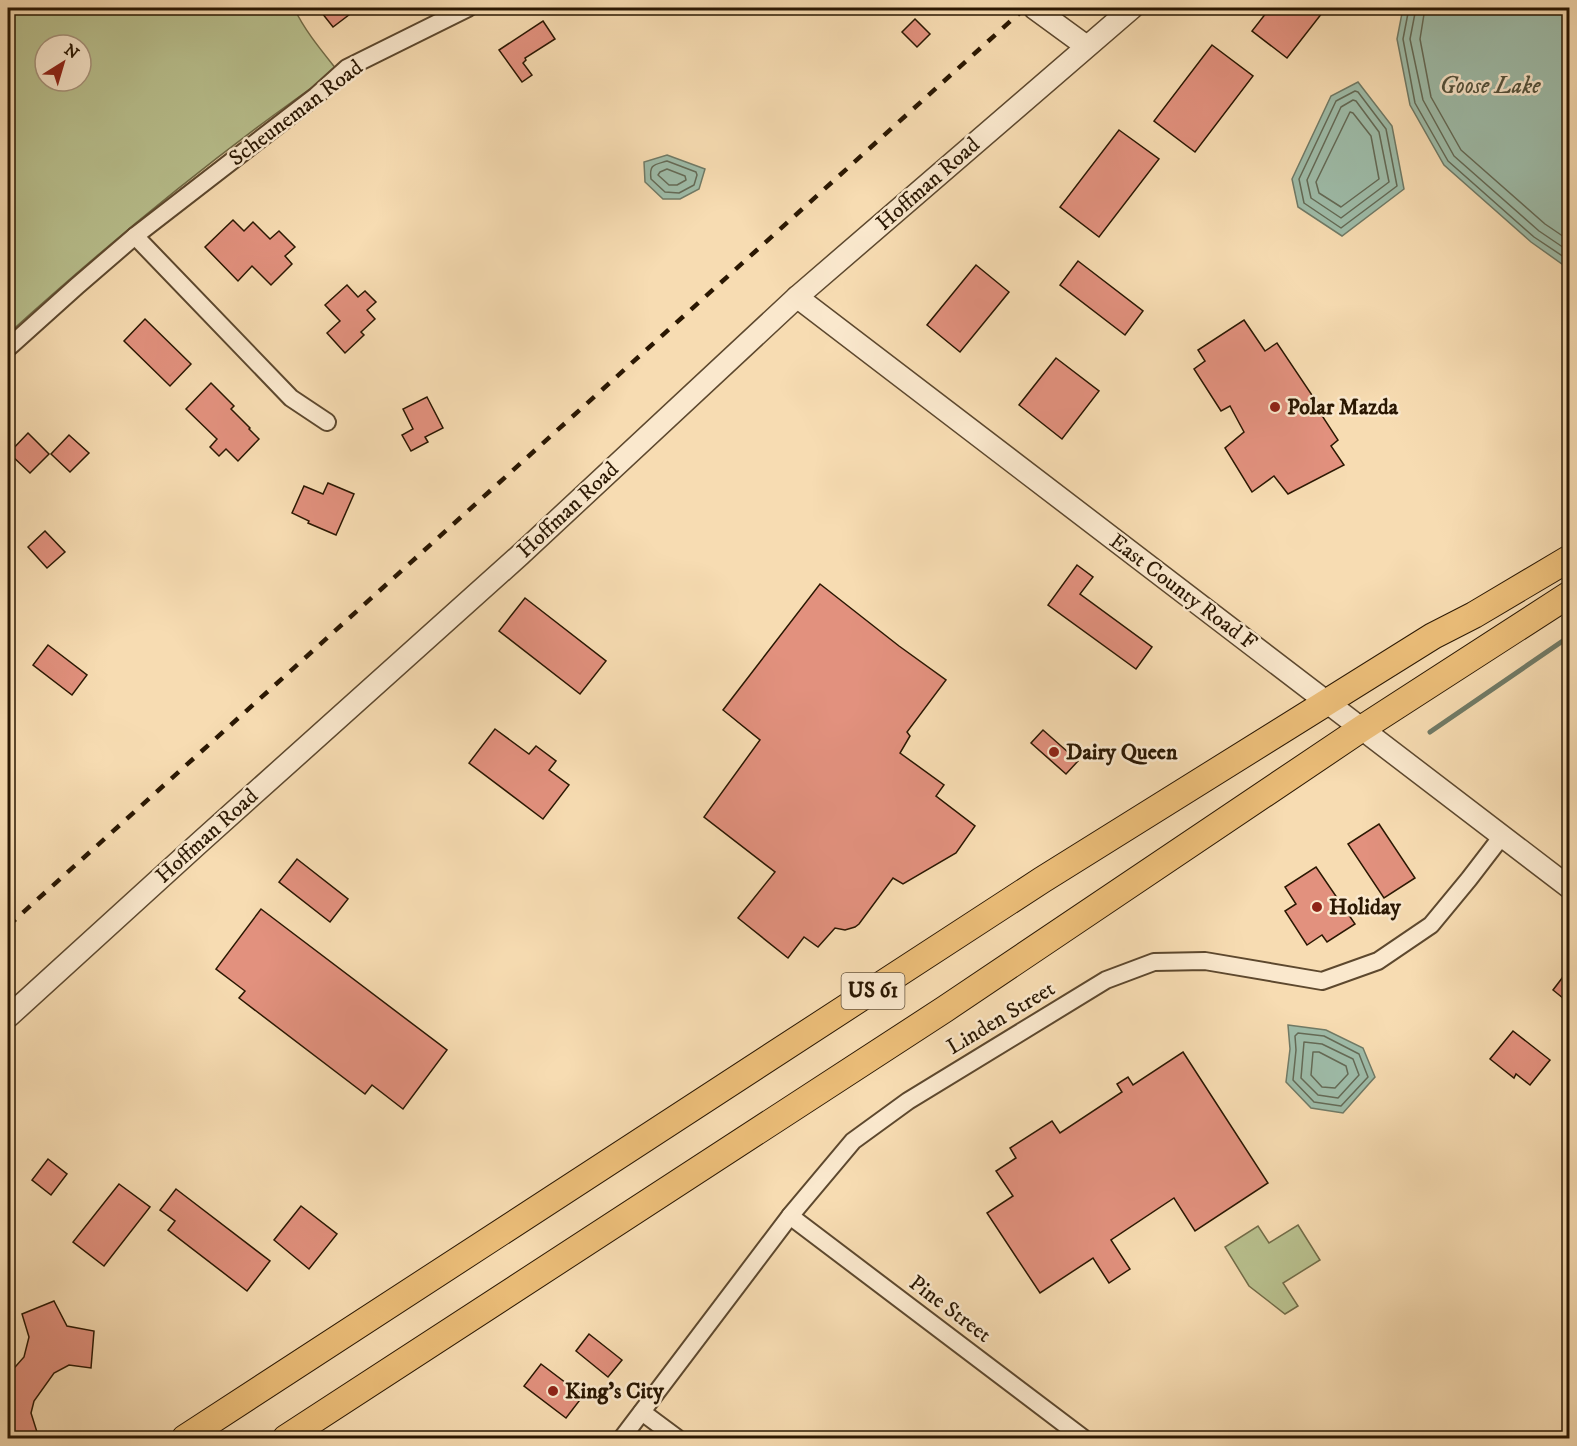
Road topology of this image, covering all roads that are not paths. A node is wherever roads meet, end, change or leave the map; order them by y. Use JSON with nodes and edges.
{"nodes":[{"id":1,"x":468,"y":8,"type":"edge"},
{"id":2,"x":1034,"y":8,"type":"edge"},
{"id":3,"x":1132,"y":8,"type":"edge"},
{"id":4,"x":1086,"y":46,"type":"junction"},
{"id":5,"x":135,"y":236,"type":"junction"},
{"id":6,"x":797,"y":297,"type":"junction"},
{"id":7,"x":8,"y":348,"type":"edge"},
{"id":8,"x":327,"y":422,"type":"dead end"},
{"id":9,"x":1569,"y":558,"type":"edge"},
{"id":10,"x":1569,"y":594,"type":"edge"},
{"id":11,"x":1326,"y":702,"type":"junction"},
{"id":12,"x":1361,"y":729,"type":"junction"},
{"id":13,"x":1502,"y":836,"type":"junction"},
{"id":14,"x":1569,"y":888,"type":"edge"},
{"id":15,"x":8,"y":1017,"type":"edge"},
{"id":16,"x":789,"y":1216,"type":"junction"},
{"id":17,"x":642,"y":1412,"type":"junction"},
{"id":18,"x":185,"y":1438,"type":"edge"},
{"id":19,"x":286,"y":1438,"type":"edge"},
{"id":20,"x":622,"y":1438,"type":"edge"},
{"id":21,"x":677,"y":1438,"type":"edge"},
{"id":22,"x":1083,"y":1438,"type":"edge"}],
"edges":[{"from":1,"to":5,"type":"street","name":"Scheuneman Road"},
{"from":2,"to":4,"type":"street"},
{"from":3,"to":4,"type":"street","name":"Hoffman Road"},
{"from":4,"to":6,"type":"street","name":"Hoffman Road"},
{"from":5,"to":7,"type":"street","name":"Scheuneman Road"},
{"from":5,"to":8,"type":"street"},
{"from":6,"to":11,"type":"street","name":"East County Road F"},
{"from":6,"to":15,"type":"street","name":"Hoffman Road"},
{"from":9,"to":11,"type":"main road","number":"US 61"},
{"from":10,"to":12,"type":"main road","number":"US 61"},
{"from":11,"to":12,"type":"street","name":"East County Road F"},
{"from":11,"to":18,"type":"main road","number":"US 61"},
{"from":12,"to":13,"type":"street","name":"East County Road F"},
{"from":12,"to":19,"type":"main road","number":"US 61"},
{"from":13,"to":14,"type":"street","name":"East County Road F"},
{"from":13,"to":16,"type":"street","name":"Linden Street"},
{"from":16,"to":17,"type":"street","name":"Linden Street"},
{"from":16,"to":22,"type":"street","name":"Pine Street"},
{"from":17,"to":20,"type":"street","name":"Linden Street"},
{"from":17,"to":21,"type":"street"}]}
